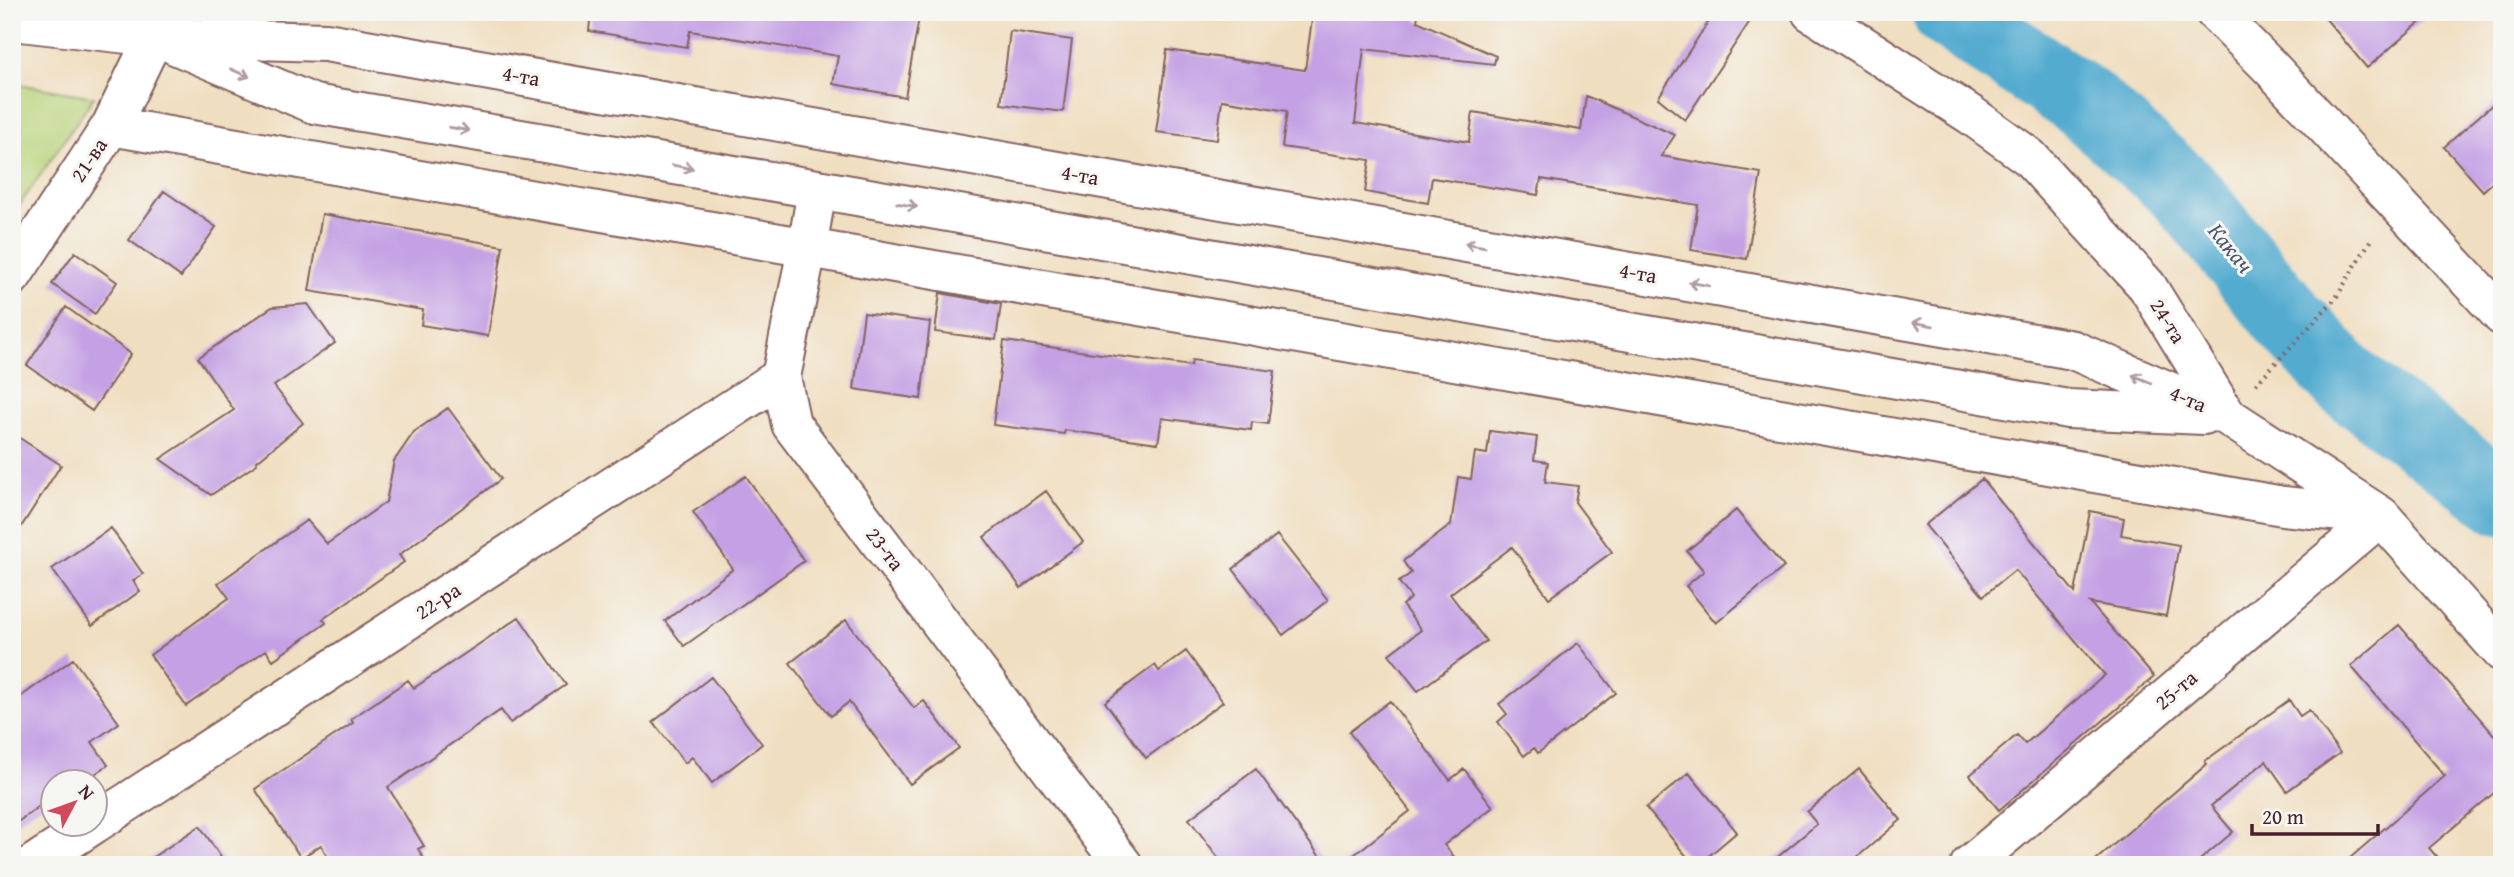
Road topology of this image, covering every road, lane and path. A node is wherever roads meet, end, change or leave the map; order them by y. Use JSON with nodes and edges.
{"nodes":[{"id":1,"x":1811,"y":12,"type":"edge"},
{"id":2,"x":2215,"y":12,"type":"edge"},
{"id":3,"x":12,"y":21,"type":"edge"},
{"id":4,"x":154,"y":37,"type":"junction"},
{"id":5,"x":111,"y":126,"type":"junction"},
{"id":6,"x":817,"y":189,"type":"junction"},
{"id":7,"x":2395,"y":202,"type":"junction"},
{"id":8,"x":807,"y":249,"type":"junction"},
{"id":9,"x":12,"y":276,"type":"edge"},
{"id":10,"x":2502,"y":316,"type":"edge"},
{"id":11,"x":2264,"y":376,"type":"dead end"},
{"id":12,"x":781,"y":377,"type":"junction"},
{"id":13,"x":2227,"y":416,"type":"junction"},
{"id":14,"x":2381,"y":516,"type":"junction"},
{"id":15,"x":2502,"y":652,"type":"edge"},
{"id":16,"x":108,"y":815,"type":"edge"},
{"id":17,"x":73,"y":838,"type":"edge"},
{"id":18,"x":33,"y":865,"type":"edge"},
{"id":19,"x":1123,"y":865,"type":"edge"},
{"id":20,"x":1970,"y":865,"type":"edge"}],
"edges":[{"from":1,"to":13,"type":"street","name":"24-та"},
{"from":2,"to":7,"type":"street"},
{"from":3,"to":4,"type":"street","name":"4-та"},
{"from":4,"to":5,"type":"street","name":"21-ва"},
{"from":4,"to":6,"type":"street","name":"4-та","one_way":true},
{"from":13,"to":4,"type":"street","name":"4-та","one_way":true},
{"from":5,"to":8,"type":"street"},
{"from":5,"to":9,"type":"street","name":"21-ва"},
{"from":6,"to":8,"type":"street","name":"23-та"},
{"from":6,"to":13,"type":"street","name":"4-та","one_way":true},
{"from":7,"to":10,"type":"street"},
{"from":7,"to":11,"type":"path"},
{"from":8,"to":12,"type":"street","name":"23-та"},
{"from":8,"to":14,"type":"street"},
{"from":12,"to":16,"type":"street","name":"22-ра"},
{"from":12,"to":19,"type":"street","name":"23-та"},
{"from":13,"to":14,"type":"street","name":"24-та"},
{"from":14,"to":15,"type":"street","name":"24-та"},
{"from":14,"to":20,"type":"street","name":"25-та"},
{"from":17,"to":18,"type":"street","name":"22-ра"}]}
